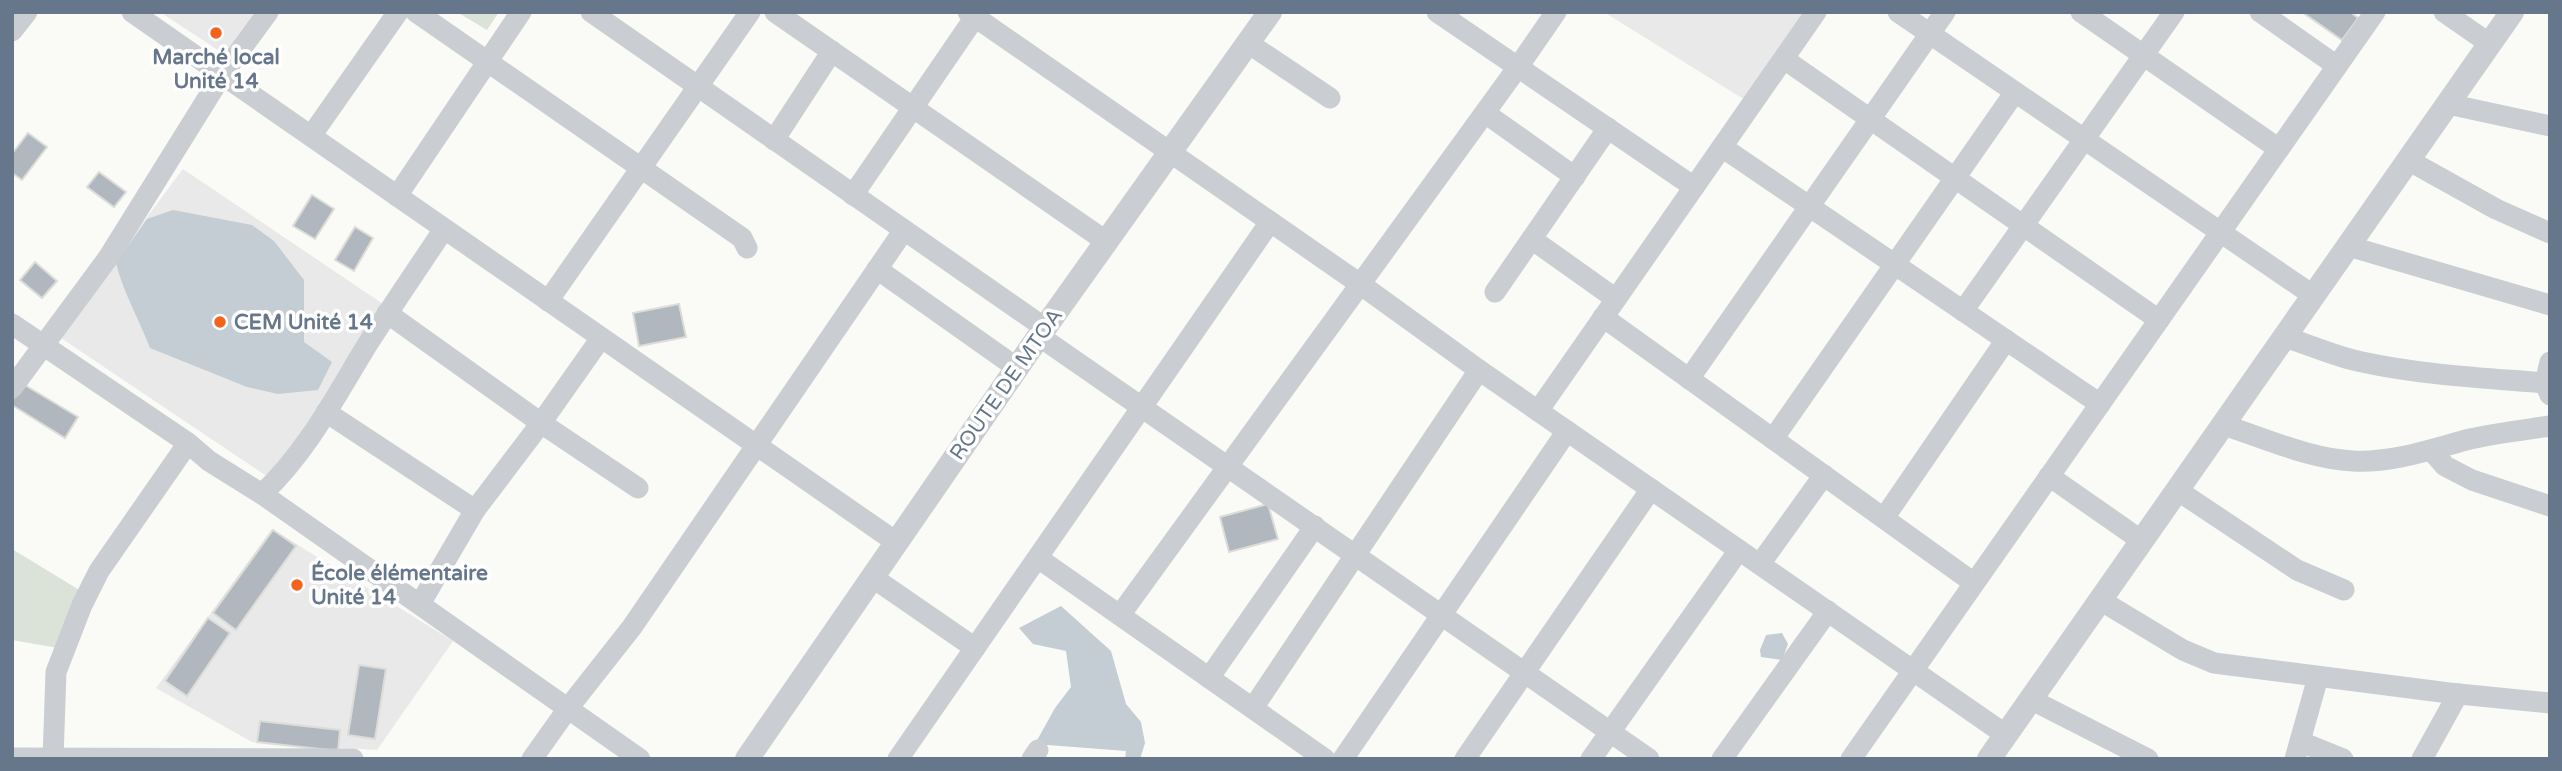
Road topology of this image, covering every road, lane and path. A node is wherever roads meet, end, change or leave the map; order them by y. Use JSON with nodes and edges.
{"nodes":[{"id":1,"x":132,"y":12,"type":"edge"},
{"id":2,"x":268,"y":12,"type":"edge"},
{"id":3,"x":398,"y":12,"type":"edge"},
{"id":4,"x":416,"y":12,"type":"edge"},
{"id":5,"x":521,"y":12,"type":"edge"},
{"id":6,"x":592,"y":12,"type":"edge"},
{"id":7,"x":750,"y":12,"type":"edge"},
{"id":8,"x":775,"y":12,"type":"edge"},
{"id":9,"x":1270,"y":12,"type":"edge"},
{"id":10,"x":1437,"y":12,"type":"edge"},
{"id":11,"x":1556,"y":12,"type":"edge"},
{"id":12,"x":1816,"y":12,"type":"edge"},
{"id":13,"x":1898,"y":12,"type":"edge"},
{"id":14,"x":1945,"y":12,"type":"edge"},
{"id":15,"x":2174,"y":12,"type":"edge"},
{"id":16,"x":2260,"y":12,"type":"edge"},
{"id":17,"x":2375,"y":12,"type":"edge"},
{"id":18,"x":2444,"y":12,"type":"edge"},
{"id":19,"x":2512,"y":12,"type":"edge"},
{"id":20,"x":2084,"y":13,"type":"edge"},
{"id":21,"x":972,"y":15,"type":"edge"},
{"id":22,"x":1930,"y":34,"type":"junction"},
{"id":23,"x":1248,"y":43,"type":"junction"},
{"id":24,"x":2490,"y":44,"type":"junction"},
{"id":25,"x":831,"y":51,"type":"junction"},
{"id":26,"x":2144,"y":56,"type":"junction"},
{"id":27,"x":1784,"y":59,"type":"junction"},
{"id":28,"x":486,"y":61,"type":"junction"},
{"id":29,"x":2337,"y":66,"type":"junction"},
{"id":30,"x":1518,"y":67,"type":"junction"},
{"id":31,"x":222,"y":75,"type":"junction"},
{"id":32,"x":698,"y":87,"type":"junction"},
{"id":33,"x":2015,"y":92,"type":"junction"},
{"id":34,"x":1330,"y":98,"type":"dead end"},
{"id":35,"x":2448,"y":104,"type":"junction"},
{"id":36,"x":913,"y":108,"type":"junction"},
{"id":37,"x":1485,"y":113,"type":"junction"},
{"id":38,"x":1870,"y":119,"type":"junction"},
{"id":39,"x":2550,"y":126,"type":"edge"},
{"id":40,"x":1608,"y":128,"type":"junction"},
{"id":41,"x":311,"y":136,"type":"junction"},
{"id":42,"x":774,"y":140,"type":"junction"},
{"id":43,"x":2085,"y":140,"type":"junction"},
{"id":44,"x":1722,"y":147,"type":"junction"},
{"id":45,"x":2279,"y":149,"type":"junction"},
{"id":46,"x":1172,"y":153,"type":"junction"},
{"id":47,"x":2408,"y":160,"type":"junction"},
{"id":48,"x":640,"y":168,"type":"junction"},
{"id":49,"x":1575,"y":177,"type":"junction"},
{"id":50,"x":1955,"y":178,"type":"junction"},
{"id":51,"x":1694,"y":187,"type":"junction"},
{"id":52,"x":853,"y":195,"type":"junction"},
{"id":53,"x":397,"y":197,"type":"junction"},
{"id":54,"x":1810,"y":206,"type":"junction"},
{"id":55,"x":1270,"y":222,"type":"junction"},
{"id":56,"x":2024,"y":226,"type":"junction"},
{"id":57,"x":444,"y":229,"type":"junction"},
{"id":58,"x":904,"y":230,"type":"junction"},
{"id":59,"x":2221,"y":232,"type":"junction"},
{"id":60,"x":2550,"y":233,"type":"edge"},
{"id":61,"x":1533,"y":240,"type":"junction"},
{"id":62,"x":1107,"y":242,"type":"junction"},
{"id":63,"x":2348,"y":246,"type":"junction"},
{"id":64,"x":747,"y":248,"type":"dead end"},
{"id":65,"x":1895,"y":265,"type":"junction"},
{"id":66,"x":877,"y":269,"type":"junction"},
{"id":67,"x":1360,"y":284,"type":"junction"},
{"id":68,"x":1495,"y":292,"type":"dead end"},
{"id":69,"x":2314,"y":296,"type":"junction"},
{"id":70,"x":1616,"y":299,"type":"junction"},
{"id":71,"x":548,"y":301,"type":"junction"},
{"id":72,"x":2550,"y":305,"type":"edge"},
{"id":73,"x":1964,"y":311,"type":"junction"},
{"id":74,"x":387,"y":313,"type":"junction"},
{"id":75,"x":1603,"y":317,"type":"junction"},
{"id":76,"x":2159,"y":320,"type":"junction"},
{"id":77,"x":12,"y":324,"type":"edge"},
{"id":78,"x":1042,"y":332,"type":"junction"},
{"id":79,"x":2285,"y":337,"type":"junction"},
{"id":80,"x":601,"y":338,"type":"junction"},
{"id":81,"x":2006,"y":340,"type":"junction"},
{"id":82,"x":43,"y":346,"type":"junction"},
{"id":83,"x":2550,"y":362,"type":"edge"},
{"id":84,"x":1017,"y":368,"type":"junction"},
{"id":85,"x":1479,"y":370,"type":"junction"},
{"id":86,"x":1689,"y":379,"type":"junction"},
{"id":87,"x":12,"y":388,"type":"edge"},
{"id":88,"x":2548,"y":389,"type":"edge"},
{"id":89,"x":2100,"y":404,"type":"junction"},
{"id":90,"x":1142,"y":407,"type":"junction"},
{"id":91,"x":1538,"y":411,"type":"junction"},
{"id":92,"x":327,"y":412,"type":"junction"},
{"id":93,"x":541,"y":423,"type":"junction"},
{"id":94,"x":2223,"y":425,"type":"junction"},
{"id":95,"x":2550,"y":426,"type":"edge"},
{"id":96,"x":1567,"y":431,"type":"junction"},
{"id":97,"x":1773,"y":439,"type":"junction"},
{"id":98,"x":188,"y":443,"type":"junction"},
{"id":99,"x":756,"y":445,"type":"junction"},
{"id":100,"x":2431,"y":450,"type":"junction"},
{"id":101,"x":1228,"y":467,"type":"junction"},
{"id":102,"x":1824,"y":475,"type":"junction"},
{"id":103,"x":2049,"y":476,"type":"junction"},
{"id":104,"x":638,"y":488,"type":"dead end"},
{"id":105,"x":1651,"y":489,"type":"junction"},
{"id":106,"x":2178,"y":490,"type":"junction"},
{"id":107,"x":262,"y":494,"type":"junction"},
{"id":108,"x":2550,"y":506,"type":"edge"},
{"id":109,"x":475,"y":510,"type":"junction"},
{"id":110,"x":1884,"y":518,"type":"junction"},
{"id":111,"x":1315,"y":526,"type":"junction"},
{"id":112,"x":2142,"y":541,"type":"junction"},
{"id":113,"x":896,"y":542,"type":"junction"},
{"id":114,"x":1739,"y":550,"type":"junction"},
{"id":115,"x":1356,"y":555,"type":"junction"},
{"id":116,"x":1038,"y":558,"type":"junction"},
{"id":117,"x":1760,"y":564,"type":"junction"},
{"id":118,"x":872,"y":577,"type":"junction"},
{"id":119,"x":1974,"y":583,"type":"junction"},
{"id":120,"x":2344,"y":590,"type":"dead end"},
{"id":121,"x":2100,"y":600,"type":"junction"},
{"id":122,"x":420,"y":604,"type":"junction"},
{"id":123,"x":1828,"y":611,"type":"junction"},
{"id":124,"x":1119,"y":615,"type":"junction"},
{"id":125,"x":1441,"y":615,"type":"junction"},
{"id":126,"x":975,"y":648,"type":"junction"},
{"id":127,"x":1913,"y":670,"type":"junction"},
{"id":128,"x":1525,"y":673,"type":"junction"},
{"id":129,"x":2318,"y":677,"type":"junction"},
{"id":130,"x":1209,"y":678,"type":"junction"},
{"id":131,"x":2458,"y":694,"type":"junction"},
{"id":132,"x":2032,"y":700,"type":"junction"},
{"id":133,"x":2550,"y":703,"type":"edge"},
{"id":134,"x":569,"y":707,"type":"junction"},
{"id":135,"x":1253,"y":708,"type":"junction"},
{"id":136,"x":1610,"y":732,"type":"junction"},
{"id":137,"x":2006,"y":735,"type":"junction"},
{"id":138,"x":2298,"y":750,"type":"edge"},
{"id":139,"x":12,"y":758,"type":"edge"},
{"id":140,"x":53,"y":758,"type":"edge"},
{"id":141,"x":139,"y":758,"type":"edge"},
{"id":142,"x":247,"y":759,"type":"edge"},
{"id":143,"x":351,"y":759,"type":"edge"},
{"id":144,"x":532,"y":759,"type":"edge"},
{"id":145,"x":640,"y":759,"type":"edge"},
{"id":146,"x":747,"y":759,"type":"edge"},
{"id":147,"x":898,"y":759,"type":"edge"},
{"id":148,"x":1325,"y":759,"type":"edge"},
{"id":149,"x":1343,"y":759,"type":"edge"},
{"id":150,"x":1465,"y":759,"type":"edge"},
{"id":151,"x":1591,"y":759,"type":"edge"},
{"id":152,"x":1649,"y":759,"type":"edge"},
{"id":153,"x":1721,"y":759,"type":"edge"},
{"id":154,"x":1851,"y":759,"type":"edge"},
{"id":155,"x":1989,"y":759,"type":"edge"},
{"id":156,"x":2148,"y":759,"type":"edge"},
{"id":157,"x":2343,"y":759,"type":"edge"},
{"id":158,"x":2422,"y":759,"type":"edge"}],
"edges":[{"from":1,"to":31,"type":"street"},
{"from":2,"to":31,"type":"street"},
{"from":3,"to":41,"type":"street"},
{"from":4,"to":28,"type":"street"},
{"from":5,"to":28,"type":"street"},
{"from":6,"to":32,"type":"street"},
{"from":7,"to":32,"type":"street"},
{"from":8,"to":25,"type":"street"},
{"from":9,"to":23,"type":"street","name":"ROUTE DE MTOA"},
{"from":10,"to":30,"type":"street"},
{"from":11,"to":30,"type":"street"},
{"from":12,"to":27,"type":"street"},
{"from":13,"to":22,"type":"street"},
{"from":14,"to":22,"type":"street"},
{"from":15,"to":26,"type":"street"},
{"from":16,"to":29,"type":"street"},
{"from":17,"to":29,"type":"street"},
{"from":18,"to":24,"type":"street"},
{"from":19,"to":24,"type":"street"},
{"from":20,"to":26,"type":"street"},
{"from":21,"to":36,"type":"street"},
{"from":21,"to":46,"type":"street"},
{"from":22,"to":33,"type":"street"},
{"from":22,"to":38,"type":"street"},
{"from":23,"to":34,"type":"street"},
{"from":23,"to":46,"type":"street","name":"ROUTE DE MTOA"},
{"from":24,"to":35,"type":"street"},
{"from":25,"to":36,"type":"street"},
{"from":25,"to":42,"type":"street"},
{"from":26,"to":43,"type":"street"},
{"from":26,"to":45,"type":"street"},
{"from":27,"to":38,"type":"street"},
{"from":27,"to":44,"type":"street"},
{"from":28,"to":48,"type":"street"},
{"from":28,"to":53,"type":"street"},
{"from":29,"to":45,"type":"street"},
{"from":30,"to":37,"type":"street"},
{"from":30,"to":40,"type":"street"},
{"from":31,"to":41,"type":"street"},
{"from":31,"to":82,"type":"street"},
{"from":32,"to":42,"type":"street"},
{"from":32,"to":48,"type":"street"},
{"from":33,"to":43,"type":"street"},
{"from":33,"to":50,"type":"street"},
{"from":35,"to":39,"type":"street"},
{"from":35,"to":47,"type":"street"},
{"from":36,"to":52,"type":"street"},
{"from":36,"to":62,"type":"street"},
{"from":37,"to":49,"type":"street"},
{"from":37,"to":67,"type":"street"},
{"from":38,"to":50,"type":"street"},
{"from":38,"to":54,"type":"street"},
{"from":40,"to":49,"type":"street"},
{"from":40,"to":51,"type":"street"},
{"from":41,"to":53,"type":"street"},
{"from":42,"to":52,"type":"street"},
{"from":43,"to":56,"type":"street"},
{"from":43,"to":59,"type":"street"},
{"from":44,"to":51,"type":"street"},
{"from":44,"to":54,"type":"street"},
{"from":45,"to":59,"type":"street"},
{"from":46,"to":55,"type":"street"},
{"from":46,"to":62,"type":"street","name":"ROUTE DE MTOA"},
{"from":47,"to":60,"type":"street"},
{"from":47,"to":63,"type":"street"},
{"from":48,"to":64,"type":"street"},
{"from":48,"to":71,"type":"street"},
{"from":49,"to":61,"type":"street"},
{"from":50,"to":56,"type":"street"},
{"from":50,"to":65,"type":"street"},
{"from":51,"to":70,"type":"street"},
{"from":52,"to":58,"type":"street"},
{"from":53,"to":57,"type":"street"},
{"from":54,"to":65,"type":"street"},
{"from":54,"to":86,"type":"street"},
{"from":55,"to":67,"type":"street"},
{"from":55,"to":90,"type":"street"},
{"from":56,"to":73,"type":"street"},
{"from":56,"to":76,"type":"street"},
{"from":57,"to":71,"type":"street"},
{"from":57,"to":74,"type":"street"},
{"from":58,"to":66,"type":"street"},
{"from":58,"to":78,"type":"street"},
{"from":59,"to":69,"type":"street"},
{"from":59,"to":76,"type":"street"},
{"from":61,"to":68,"type":"street"},
{"from":61,"to":70,"type":"street"},
{"from":62,"to":78,"type":"street","name":"ROUTE DE MTOA"},
{"from":63,"to":69,"type":"street"},
{"from":63,"to":72,"type":"street"},
{"from":65,"to":73,"type":"street"},
{"from":65,"to":97,"type":"street"},
{"from":66,"to":84,"type":"street"},
{"from":66,"to":99,"type":"street"},
{"from":67,"to":85,"type":"street"},
{"from":67,"to":101,"type":"street"},
{"from":69,"to":79,"type":"street"},
{"from":70,"to":75,"type":"street"},
{"from":71,"to":80,"type":"street"},
{"from":73,"to":81,"type":"street"},
{"from":74,"to":92,"type":"street"},
{"from":74,"to":93,"type":"street"},
{"from":75,"to":86,"type":"street"},
{"from":75,"to":91,"type":"street"},
{"from":76,"to":89,"type":"street"},
{"from":77,"to":82,"type":"street"},
{"from":78,"to":84,"type":"street","name":"ROUTE DE MTOA"},
{"from":78,"to":90,"type":"street"},
{"from":79,"to":88,"type":"street"},
{"from":79,"to":94,"type":"street"},
{"from":80,"to":93,"type":"street"},
{"from":80,"to":99,"type":"street"},
{"from":81,"to":89,"type":"street"},
{"from":81,"to":110,"type":"street"},
{"from":82,"to":87,"type":"street"},
{"from":82,"to":98,"type":"street"},
{"from":83,"to":88,"type":"street"},
{"from":84,"to":113,"type":"street","name":"ROUTE DE MTOA"},
{"from":85,"to":91,"type":"street"},
{"from":85,"to":115,"type":"street"},
{"from":86,"to":97,"type":"street"},
{"from":89,"to":103,"type":"street"},
{"from":90,"to":101,"type":"street"},
{"from":90,"to":116,"type":"street"},
{"from":91,"to":96,"type":"street"},
{"from":92,"to":107,"type":"street"},
{"from":92,"to":109,"type":"street"},
{"from":93,"to":104,"type":"street"},
{"from":93,"to":109,"type":"street"},
{"from":94,"to":100,"type":"street"},
{"from":94,"to":106,"type":"street"},
{"from":95,"to":100,"type":"street"},
{"from":96,"to":105,"type":"street"},
{"from":96,"to":125,"type":"street"},
{"from":97,"to":102,"type":"street"},
{"from":98,"to":107,"type":"street"},
{"from":98,"to":140,"type":"street"},
{"from":99,"to":113,"type":"street"},
{"from":99,"to":134,"type":"street"},
{"from":100,"to":108,"type":"street"},
{"from":101,"to":111,"type":"street"},
{"from":101,"to":124,"type":"street"},
{"from":102,"to":110,"type":"street"},
{"from":102,"to":117,"type":"street"},
{"from":103,"to":112,"type":"street"},
{"from":103,"to":119,"type":"street"},
{"from":105,"to":114,"type":"street"},
{"from":105,"to":128,"type":"street"},
{"from":106,"to":112,"type":"street"},
{"from":106,"to":120,"type":"street"},
{"from":107,"to":122,"type":"street"},
{"from":109,"to":122,"type":"street"},
{"from":110,"to":119,"type":"street"},
{"from":111,"to":115,"type":"street"},
{"from":111,"to":130,"type":"street"},
{"from":112,"to":121,"type":"street"},
{"from":113,"to":118,"type":"street","name":"ROUTE DE MTOA"},
{"from":114,"to":117,"type":"street"},
{"from":114,"to":136,"type":"street"},
{"from":115,"to":125,"type":"street"},
{"from":115,"to":135,"type":"street"},
{"from":116,"to":124,"type":"street"},
{"from":116,"to":126,"type":"street"},
{"from":117,"to":123,"type":"street"},
{"from":118,"to":126,"type":"street"},
{"from":118,"to":146,"type":"street","name":"ROUTE DE MTOA"},
{"from":119,"to":127,"type":"street"},
{"from":121,"to":129,"type":"street"},
{"from":121,"to":132,"type":"street"},
{"from":122,"to":134,"type":"street"},
{"from":123,"to":127,"type":"street"},
{"from":123,"to":153,"type":"street"},
{"from":124,"to":130,"type":"street"},
{"from":125,"to":128,"type":"street"},
{"from":125,"to":149,"type":"street"},
{"from":126,"to":147,"type":"street"},
{"from":127,"to":137,"type":"street"},
{"from":127,"to":154,"type":"street"},
{"from":128,"to":136,"type":"street"},
{"from":128,"to":150,"type":"street"},
{"from":129,"to":131,"type":"street"},
{"from":129,"to":138,"type":"street"},
{"from":130,"to":135,"type":"street"},
{"from":131,"to":133,"type":"street"},
{"from":131,"to":158,"type":"street"},
{"from":132,"to":137,"type":"street"},
{"from":132,"to":156,"type":"street"},
{"from":134,"to":144,"type":"street"},
{"from":134,"to":145,"type":"street"},
{"from":135,"to":148,"type":"street"},
{"from":136,"to":151,"type":"street"},
{"from":136,"to":152,"type":"street"},
{"from":137,"to":155,"type":"street"},
{"from":138,"to":157,"type":"street"},
{"from":139,"to":140,"type":"street"},
{"from":140,"to":141,"type":"street"},
{"from":141,"to":142,"type":"street"},
{"from":142,"to":143,"type":"street"}]}
